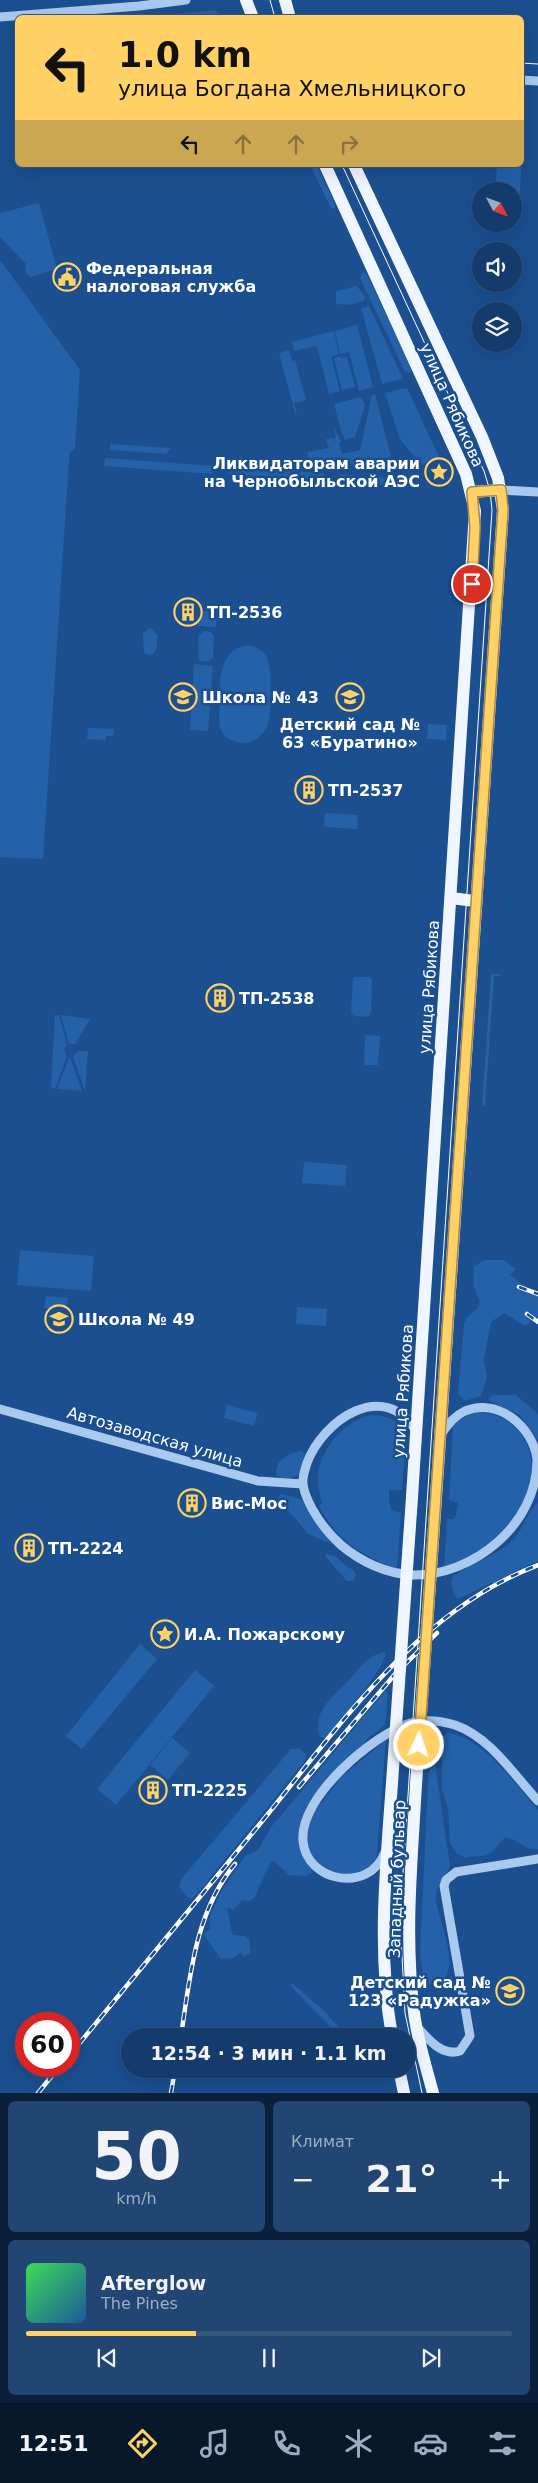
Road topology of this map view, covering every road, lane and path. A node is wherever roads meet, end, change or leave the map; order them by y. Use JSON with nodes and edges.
{"nodes":[{"id":1,"x":186,"y":0,"type":"edge"},
{"id":2,"x":246,"y":0,"type":"edge"},
{"id":3,"x":285,"y":0,"type":"edge"},
{"id":4,"x":22,"y":15,"type":"edge"},
{"id":5,"x":252,"y":15,"type":"edge"},
{"id":6,"x":289,"y":15,"type":"edge"},
{"id":7,"x":15,"y":16,"type":"edge"},
{"id":8,"x":0,"y":17,"type":"edge"},
{"id":9,"x":524,"y":80,"type":"edge"},
{"id":10,"x":538,"y":81,"type":"edge"},
{"id":11,"x":326,"y":167,"type":"edge"},
{"id":12,"x":355,"y":167,"type":"edge"},
{"id":13,"x":501,"y":490,"type":"junction"},
{"id":14,"x":472,"y":492,"type":"junction"},
{"id":15,"x":538,"y":492,"type":"edge"},
{"id":16,"x":451,"y":898,"type":"junction"},
{"id":17,"x":475,"y":901,"type":"junction"},
{"id":18,"x":0,"y":1409,"type":"edge"},
{"id":19,"x":416,"y":1432,"type":"junction"},
{"id":20,"x":441,"y":1434,"type":"junction"},
{"id":21,"x":303,"y":1484,"type":"junction"},
{"id":22,"x":416,"y":1784,"type":"joint"},
{"id":23,"x":538,"y":1802,"type":"edge"},
{"id":24,"x":388,"y":1842,"type":"junction"},
{"id":25,"x":538,"y":1859,"type":"edge"},
{"id":26,"x":416,"y":2026,"type":"junction"},
{"id":27,"x":391,"y":2028,"type":"edge"},
{"id":28,"x":401,"y":2078,"type":"edge"},
{"id":29,"x":404,"y":2093,"type":"edge"},
{"id":30,"x":433,"y":2093,"type":"edge"}],
"edges":[{"from":1,"to":4,"type":"street"},
{"from":2,"to":5,"type":"main road"},
{"from":3,"to":6,"type":"main road"},
{"from":7,"to":8,"type":"street"},
{"from":9,"to":10,"type":"street"},
{"from":11,"to":14,"type":"main road","name":"улица Рябикова"},
{"from":12,"to":13,"type":"main road","name":"улица Рябикова"},
{"from":13,"to":14,"type":"main road"},
{"from":13,"to":15,"type":"street"},
{"from":13,"to":17,"type":"main road","name":"улица Рябикова"},
{"from":14,"to":16,"type":"main road","name":"улица Рябикова"},
{"from":16,"to":17,"type":"main road"},
{"from":16,"to":19,"type":"main road","name":"улица Рябикова"},
{"from":17,"to":20,"type":"main road","name":"улица Рябикова"},
{"from":18,"to":21,"type":"street","name":"Автозаводская улица"},
{"from":19,"to":21,"type":"street"},
{"from":19,"to":24,"type":"main road","name":"улица Рябикова","bridge":true},
{"from":20,"to":21,"type":"street"},
{"from":20,"to":22,"type":"main road","name":"улица Рябикова","bridge":true},
{"from":22,"to":26,"type":"main road","name":"Западный бульвар"},
{"from":23,"to":24,"type":"street"},
{"from":24,"to":27,"type":"main road","name":"Западный бульвар"},
{"from":25,"to":26,"type":"street"},
{"from":26,"to":30,"type":"main road","name":"Западный бульвар"},
{"from":28,"to":29,"type":"main road"}]}
